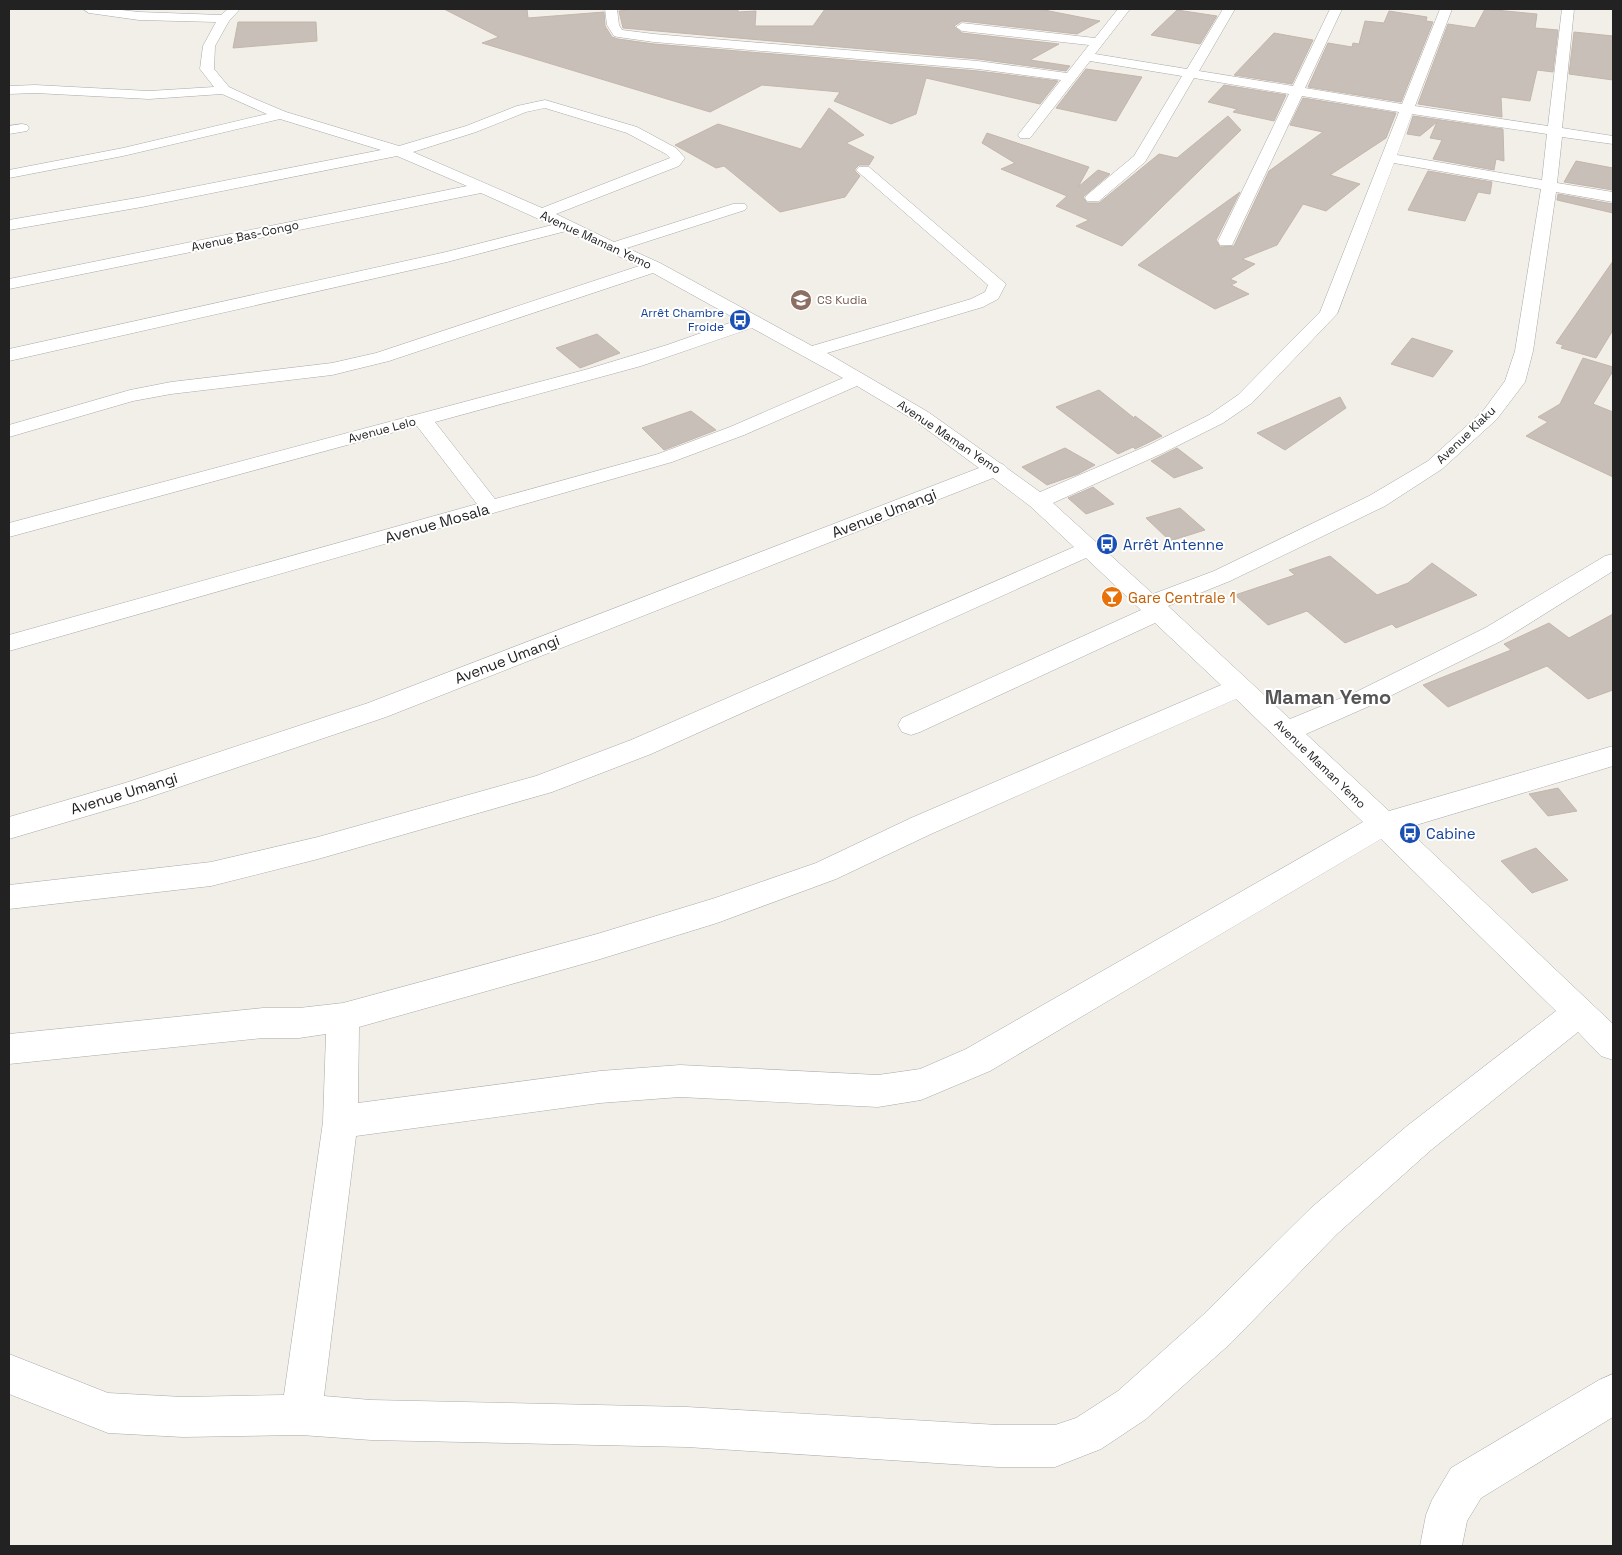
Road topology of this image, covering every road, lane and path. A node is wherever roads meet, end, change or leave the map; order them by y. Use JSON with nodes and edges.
{"nodes":[{"id":1,"x":89,"y":9,"type":"edge"},
{"id":2,"x":611,"y":9,"type":"edge"},
{"id":3,"x":1229,"y":9,"type":"edge"},
{"id":4,"x":1336,"y":9,"type":"edge"},
{"id":5,"x":1446,"y":9,"type":"edge"},
{"id":6,"x":1568,"y":9,"type":"edge"},
{"id":7,"x":1107,"y":10,"type":"edge"},
{"id":8,"x":1123,"y":10,"type":"edge"},
{"id":9,"x":229,"y":14,"type":"edge"},
{"id":10,"x":962,"y":27,"type":"dead end"},
{"id":11,"x":1098,"y":42,"type":"junction"},
{"id":12,"x":1087,"y":57,"type":"junction"},
{"id":13,"x":1191,"y":74,"type":"junction"},
{"id":14,"x":1071,"y":77,"type":"junction"},
{"id":15,"x":9,"y":90,"type":"edge"},
{"id":16,"x":224,"y":90,"type":"junction"},
{"id":17,"x":1297,"y":91,"type":"junction"},
{"id":18,"x":1408,"y":109,"type":"junction"},
{"id":19,"x":280,"y":114,"type":"junction"},
{"id":20,"x":1555,"y":131,"type":"junction"},
{"id":21,"x":1025,"y":135,"type":"dead end"},
{"id":22,"x":1613,"y":140,"type":"edge"},
{"id":23,"x":398,"y":151,"type":"junction"},
{"id":24,"x":1389,"y":158,"type":"junction"},
{"id":25,"x":864,"y":170,"type":"dead end"},
{"id":26,"x":9,"y":174,"type":"edge"},
{"id":27,"x":1549,"y":186,"type":"junction"},
{"id":28,"x":482,"y":188,"type":"junction"},
{"id":29,"x":1613,"y":197,"type":"edge"},
{"id":30,"x":1093,"y":198,"type":"dead end"},
{"id":31,"x":739,"y":207,"type":"dead end"},
{"id":32,"x":542,"y":214,"type":"junction"},
{"id":33,"x":9,"y":225,"type":"edge"},
{"id":34,"x":567,"y":226,"type":"junction"},
{"id":35,"x":1226,"y":241,"type":"dead end"},
{"id":36,"x":614,"y":248,"type":"junction"},
{"id":37,"x":654,"y":267,"type":"junction"},
{"id":38,"x":9,"y":284,"type":"edge"},
{"id":39,"x":753,"y":321,"type":"junction"},
{"id":40,"x":811,"y":352,"type":"junction"},
{"id":41,"x":9,"y":355,"type":"edge"},
{"id":42,"x":858,"y":378,"type":"junction"},
{"id":43,"x":422,"y":419,"type":"junction"},
{"id":44,"x":9,"y":431,"type":"edge"},
{"id":45,"x":997,"y":470,"type":"junction"},
{"id":46,"x":1038,"y":501,"type":"junction"},
{"id":47,"x":491,"y":508,"type":"junction"},
{"id":48,"x":9,"y":530,"type":"edge"},
{"id":49,"x":1090,"y":548,"type":"junction"},
{"id":50,"x":1613,"y":561,"type":"edge"},
{"id":51,"x":1155,"y":608,"type":"junction"},
{"id":52,"x":9,"y":643,"type":"edge"},
{"id":53,"x":1239,"y":686,"type":"junction"},
{"id":54,"x":911,"y":725,"type":"dead end"},
{"id":55,"x":1287,"y":731,"type":"junction"},
{"id":56,"x":1613,"y":756,"type":"edge"},
{"id":57,"x":1382,"y":824,"type":"junction"},
{"id":58,"x":9,"y":828,"type":"edge"},
{"id":59,"x":9,"y":897,"type":"edge"},
{"id":60,"x":1579,"y":1012,"type":"junction"},
{"id":61,"x":343,"y":1017,"type":"junction"},
{"id":62,"x":1612,"y":1042,"type":"edge"},
{"id":63,"x":9,"y":1049,"type":"edge"},
{"id":64,"x":340,"y":1122,"type":"junction"},
{"id":65,"x":9,"y":1374,"type":"edge"},
{"id":66,"x":1613,"y":1394,"type":"edge"},
{"id":67,"x":301,"y":1415,"type":"junction"},
{"id":68,"x":1441,"y":1546,"type":"edge"}],
"edges":[{"from":1,"to":9,"type":"street"},
{"from":2,"to":14,"type":"street"},
{"from":3,"to":13,"type":"street"},
{"from":4,"to":17,"type":"street"},
{"from":5,"to":18,"type":"street"},
{"from":6,"to":20,"type":"street","name":"Avenue Kiaku"},
{"from":7,"to":8,"type":"street"},
{"from":8,"to":11,"type":"street"},
{"from":9,"to":16,"type":"street","name":"Avenue Maman Yemo"},
{"from":10,"to":11,"type":"street"},
{"from":11,"to":12,"type":"street"},
{"from":12,"to":13,"type":"street"},
{"from":12,"to":14,"type":"street"},
{"from":13,"to":17,"type":"street"},
{"from":13,"to":30,"type":"street"},
{"from":14,"to":21,"type":"street"},
{"from":15,"to":16,"type":"street"},
{"from":16,"to":19,"type":"street","name":"Avenue Maman Yemo"},
{"from":17,"to":18,"type":"street"},
{"from":17,"to":35,"type":"street"},
{"from":18,"to":20,"type":"street"},
{"from":18,"to":24,"type":"street"},
{"from":19,"to":23,"type":"street","name":"Avenue Maman Yemo"},
{"from":19,"to":26,"type":"street"},
{"from":20,"to":22,"type":"street"},
{"from":20,"to":27,"type":"street","name":"Avenue Kiaku"},
{"from":23,"to":28,"type":"street","name":"Avenue Maman Yemo"},
{"from":23,"to":32,"type":"street"},
{"from":23,"to":33,"type":"street"},
{"from":24,"to":27,"type":"street"},
{"from":24,"to":46,"type":"street"},
{"from":25,"to":40,"type":"street"},
{"from":27,"to":29,"type":"street"},
{"from":27,"to":51,"type":"street","name":"Avenue Kiaku"},
{"from":28,"to":32,"type":"street","name":"Avenue Maman Yemo"},
{"from":28,"to":38,"type":"street","name":"Avenue Bas-Congo"},
{"from":31,"to":36,"type":"street"},
{"from":32,"to":34,"type":"street","name":"Avenue Maman Yemo"},
{"from":34,"to":36,"type":"street","name":"Avenue Maman Yemo"},
{"from":34,"to":41,"type":"street"},
{"from":36,"to":37,"type":"street","name":"Avenue Maman Yemo"},
{"from":37,"to":39,"type":"street","name":"Avenue Maman Yemo"},
{"from":37,"to":44,"type":"street"},
{"from":39,"to":40,"type":"street","name":"Avenue Maman Yemo"},
{"from":39,"to":43,"type":"street","name":"Avenue Lelo"},
{"from":40,"to":42,"type":"street","name":"Avenue Maman Yemo"},
{"from":42,"to":45,"type":"street","name":"Avenue Maman Yemo"},
{"from":42,"to":47,"type":"street","name":"Avenue Mosala"},
{"from":43,"to":47,"type":"street"},
{"from":43,"to":48,"type":"street","name":"Avenue Lelo"},
{"from":45,"to":46,"type":"street","name":"Avenue Maman Yemo"},
{"from":45,"to":58,"type":"street","name":"Avenue Umangi"},
{"from":46,"to":49,"type":"street","name":"Avenue Maman Yemo"},
{"from":47,"to":52,"type":"street","name":"Avenue Mosala"},
{"from":49,"to":51,"type":"street","name":"Avenue Maman Yemo"},
{"from":49,"to":59,"type":"street"},
{"from":50,"to":55,"type":"street"},
{"from":51,"to":53,"type":"street","name":"Avenue Maman Yemo"},
{"from":51,"to":54,"type":"street","name":"Avenue Kiaku"},
{"from":53,"to":55,"type":"street","name":"Avenue Maman Yemo"},
{"from":53,"to":61,"type":"street"},
{"from":55,"to":57,"type":"street","name":"Avenue Maman Yemo"},
{"from":56,"to":57,"type":"street"},
{"from":57,"to":60,"type":"street","name":"Avenue Maman Yemo"},
{"from":57,"to":64,"type":"street"},
{"from":60,"to":62,"type":"street","name":"Avenue Maman Yemo"},
{"from":60,"to":67,"type":"street"},
{"from":61,"to":63,"type":"street"},
{"from":61,"to":64,"type":"street"},
{"from":64,"to":67,"type":"street"},
{"from":65,"to":67,"type":"street"},
{"from":66,"to":68,"type":"street"}]}
